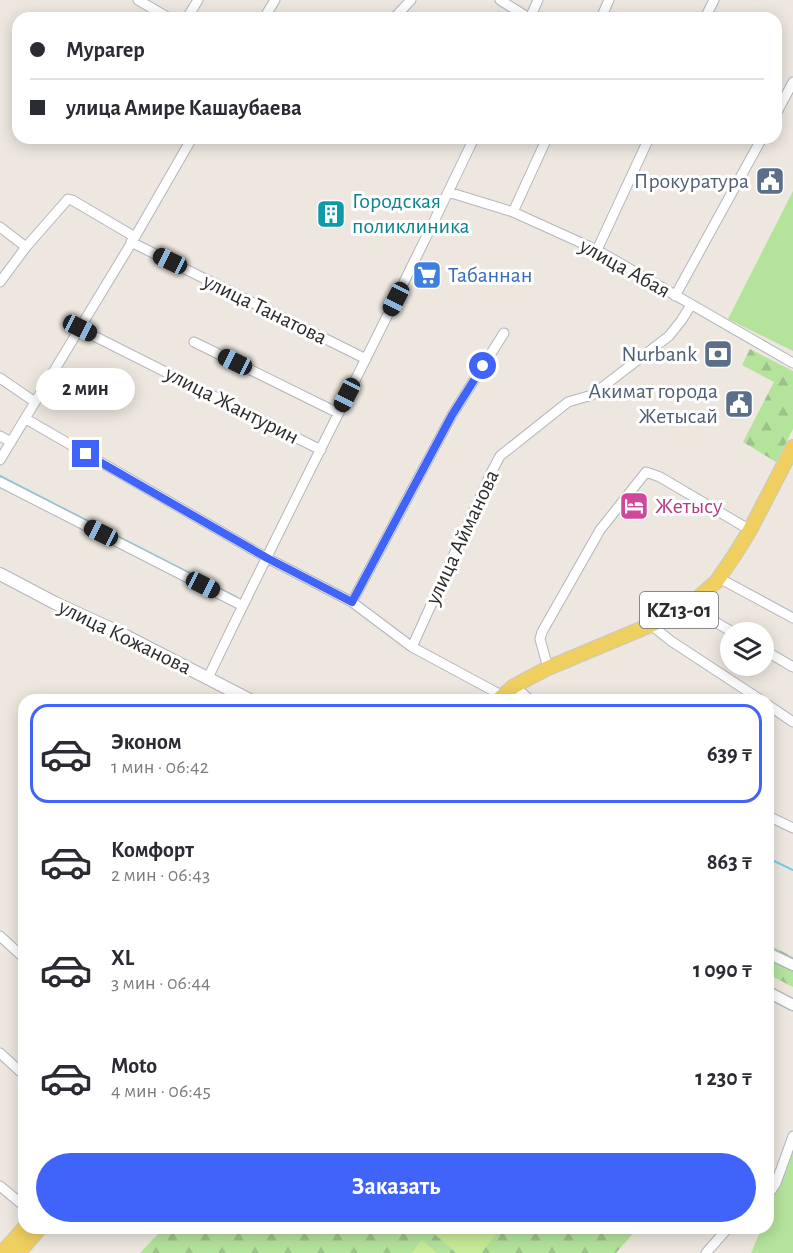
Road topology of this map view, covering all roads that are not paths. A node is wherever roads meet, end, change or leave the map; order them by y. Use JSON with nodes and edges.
{"nodes":[{"id":1,"x":138,"y":0,"type":"edge"},
{"id":2,"x":411,"y":0,"type":"edge"},
{"id":3,"x":500,"y":0,"type":"edge"},
{"id":4,"x":159,"y":12,"type":"edge"},
{"id":5,"x":400,"y":12,"type":"edge"},
{"id":6,"x":520,"y":12,"type":"edge"},
{"id":7,"x":793,"y":82,"type":"edge"},
{"id":8,"x":782,"y":103,"type":"edge"},
{"id":9,"x":189,"y":144,"type":"edge"},
{"id":10,"x":471,"y":144,"type":"edge"},
{"id":11,"x":544,"y":144,"type":"edge"},
{"id":12,"x":646,"y":144,"type":"edge"},
{"id":13,"x":759,"y":144,"type":"edge"},
{"id":14,"x":448,"y":192,"type":"junction"},
{"id":15,"x":513,"y":212,"type":"junction"},
{"id":16,"x":0,"y":227,"type":"edge"},
{"id":17,"x":133,"y":240,"type":"junction"},
{"id":18,"x":26,"y":247,"type":"junction"},
{"id":19,"x":597,"y":250,"type":"junction"},
{"id":20,"x":0,"y":282,"type":"edge"},
{"id":21,"x":675,"y":296,"type":"junction"},
{"id":22,"x":691,"y":305,"type":"junction"},
{"id":23,"x":80,"y":328,"type":"junction"},
{"id":24,"x":504,"y":333,"type":"dead end"},
{"id":25,"x":194,"y":342,"type":"dead end"},
{"id":26,"x":366,"y":359,"type":"junction"},
{"id":27,"x":793,"y":363,"type":"edge"},
{"id":28,"x":0,"y":378,"type":"edge"},
{"id":29,"x":35,"y":402,"type":"junction"},
{"id":30,"x":338,"y":413,"type":"junction"},
{"id":31,"x":26,"y":419,"type":"junction"},
{"id":32,"x":0,"y":436,"type":"edge"},
{"id":33,"x":11,"y":442,"type":"junction"},
{"id":34,"x":793,"y":447,"type":"edge"},
{"id":35,"x":321,"y":450,"type":"junction"},
{"id":36,"x":0,"y":460,"type":"edge"},
{"id":37,"x":0,"y":482,"type":"edge"},
{"id":38,"x":750,"y":530,"type":"junction"},
{"id":39,"x":267,"y":558,"type":"junction"},
{"id":40,"x":0,"y":574,"type":"edge"},
{"id":41,"x":719,"y":578,"type":"junction"},
{"id":42,"x":352,"y":602,"type":"junction"},
{"id":43,"x":692,"y":603,"type":"junction"},
{"id":44,"x":243,"y":606,"type":"junction"},
{"id":45,"x":793,"y":618,"type":"edge"},
{"id":46,"x":652,"y":624,"type":"junction"},
{"id":47,"x":720,"y":625,"type":"edge"},
{"id":48,"x":412,"y":647,"type":"junction"},
{"id":49,"x":774,"y":656,"type":"edge"},
{"id":50,"x":548,"y":668,"type":"junction"},
{"id":51,"x":793,"y":668,"type":"edge"},
{"id":52,"x":208,"y":678,"type":"junction"},
{"id":53,"x":514,"y":686,"type":"junction"},
{"id":54,"x":239,"y":694,"type":"edge"},
{"id":55,"x":493,"y":694,"type":"edge"},
{"id":56,"x":505,"y":694,"type":"edge"},
{"id":57,"x":523,"y":694,"type":"edge"},
{"id":58,"x":752,"y":694,"type":"edge"},
{"id":59,"x":774,"y":709,"type":"edge"},
{"id":60,"x":793,"y":722,"type":"edge"},
{"id":61,"x":774,"y":819,"type":"edge"},
{"id":62,"x":793,"y":828,"type":"edge"},
{"id":63,"x":0,"y":936,"type":"edge"},
{"id":64,"x":18,"y":952,"type":"edge"},
{"id":65,"x":774,"y":956,"type":"edge"},
{"id":66,"x":793,"y":965,"type":"edge"},
{"id":67,"x":774,"y":995,"type":"edge"},
{"id":68,"x":793,"y":1005,"type":"edge"},
{"id":69,"x":0,"y":1053,"type":"edge"},
{"id":70,"x":18,"y":1070,"type":"edge"},
{"id":71,"x":793,"y":1136,"type":"edge"},
{"id":72,"x":0,"y":1186,"type":"edge"},
{"id":73,"x":774,"y":1186,"type":"edge"},
{"id":74,"x":18,"y":1201,"type":"edge"},
{"id":75,"x":19,"y":1234,"type":"edge"},
{"id":76,"x":35,"y":1234,"type":"edge"},
{"id":77,"x":723,"y":1234,"type":"edge"},
{"id":78,"x":2,"y":1253,"type":"edge"},
{"id":79,"x":18,"y":1253,"type":"edge"},
{"id":80,"x":706,"y":1253,"type":"edge"}],
"edges":[{"from":1,"to":4,"type":"street"},
{"from":2,"to":5,"type":"street"},
{"from":3,"to":6,"type":"street"},
{"from":7,"to":8,"type":"street"},
{"from":9,"to":17,"type":"street"},
{"from":10,"to":14,"type":"street"},
{"from":11,"to":15,"type":"street"},
{"from":12,"to":19,"type":"street"},
{"from":13,"to":21,"type":"street"},
{"from":14,"to":15,"type":"street","name":"улица Абая"},
{"from":14,"to":26,"type":"street"},
{"from":15,"to":19,"type":"street","name":"улица Абая"},
{"from":16,"to":18,"type":"street"},
{"from":17,"to":18,"type":"street","name":"улица Танатова"},
{"from":17,"to":23,"type":"street"},
{"from":17,"to":26,"type":"street","name":"улица Танатова"},
{"from":18,"to":20,"type":"street"},
{"from":19,"to":21,"type":"street","name":"улица Абая"},
{"from":21,"to":22,"type":"street","name":"улица Абая"},
{"from":22,"to":27,"type":"street","name":"улица Абая"},
{"from":22,"to":48,"type":"street","name":"улица Айманова"},
{"from":23,"to":29,"type":"street"},
{"from":23,"to":35,"type":"street","name":"улица Жантурин"},
{"from":24,"to":42,"type":"street"},
{"from":25,"to":30,"type":"street"},
{"from":26,"to":30,"type":"street"},
{"from":28,"to":29,"type":"street"},
{"from":29,"to":31,"type":"street"},
{"from":30,"to":35,"type":"street"},
{"from":31,"to":33,"type":"street"},
{"from":31,"to":39,"type":"street"},
{"from":32,"to":33,"type":"street"},
{"from":33,"to":36,"type":"street"},
{"from":34,"to":38,"type":"main road","number":"KZ13-01"},
{"from":35,"to":39,"type":"street"},
{"from":37,"to":44,"type":"street"},
{"from":38,"to":41,"type":"main road","number":"KZ13-01"},
{"from":38,"to":50,"type":"street"},
{"from":39,"to":42,"type":"street"},
{"from":39,"to":44,"type":"street"},
{"from":40,"to":52,"type":"main road","name":"улица Кожанова"},
{"from":41,"to":43,"type":"main road","number":"KZ13-01"},
{"from":41,"to":45,"type":"street"},
{"from":42,"to":48,"type":"street"},
{"from":43,"to":46,"type":"main road","number":"KZ13-01"},
{"from":43,"to":47,"type":"street"},
{"from":44,"to":52,"type":"street"},
{"from":46,"to":50,"type":"main road","number":"KZ13-01"},
{"from":46,"to":58,"type":"street"},
{"from":48,"to":55,"type":"street"},
{"from":49,"to":51,"type":"street"},
{"from":50,"to":53,"type":"main road","number":"KZ13-01"},
{"from":52,"to":54,"type":"main road","name":"улица Кожанова"},
{"from":53,"to":56,"type":"main road","number":"KZ13-01"},
{"from":53,"to":57,"type":"street"},
{"from":59,"to":60,"type":"street"},
{"from":61,"to":62,"type":"street"},
{"from":63,"to":64,"type":"street"},
{"from":65,"to":66,"type":"street"},
{"from":67,"to":68,"type":"street"},
{"from":69,"to":70,"type":"street"},
{"from":71,"to":73,"type":"street"},
{"from":72,"to":74,"type":"street"},
{"from":75,"to":78,"type":"main road"},
{"from":76,"to":79,"type":"main road"},
{"from":77,"to":80,"type":"street"}]}
